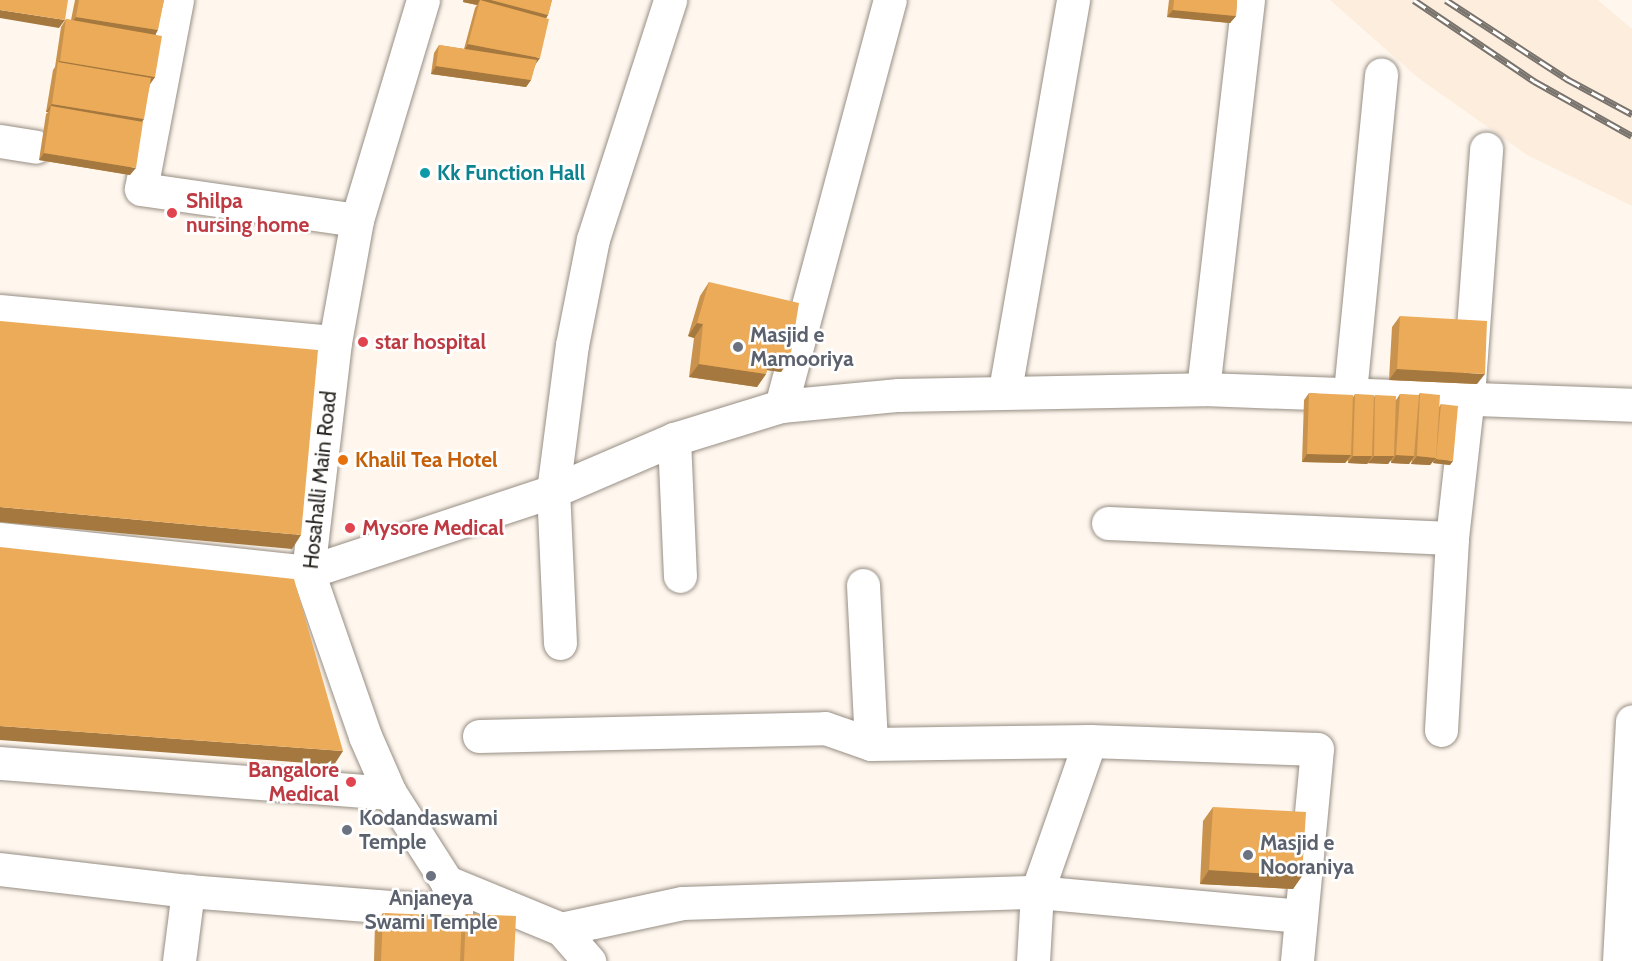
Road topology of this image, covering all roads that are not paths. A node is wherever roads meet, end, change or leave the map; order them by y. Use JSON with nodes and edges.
{"nodes":[{"id":1,"x":177,"y":0,"type":"edge"},
{"id":2,"x":423,"y":0,"type":"edge"},
{"id":3,"x":670,"y":0,"type":"edge"},
{"id":4,"x":890,"y":0,"type":"edge"},
{"id":5,"x":1073,"y":0,"type":"edge"},
{"id":6,"x":1248,"y":0,"type":"edge"},
{"id":7,"x":1381,"y":75,"type":"dead end"},
{"id":8,"x":0,"y":141,"type":"edge"},
{"id":9,"x":36,"y":147,"type":"dead end"},
{"id":10,"x":1486,"y":149,"type":"dead end"},
{"id":11,"x":357,"y":220,"type":"junction"},
{"id":12,"x":0,"y":311,"type":"edge"},
{"id":13,"x":335,"y":342,"type":"junction"},
{"id":14,"x":1203,"y":389,"type":"junction"},
{"id":15,"x":1005,"y":390,"type":"junction"},
{"id":16,"x":1350,"y":392,"type":"junction"},
{"id":17,"x":1468,"y":396,"type":"junction"},
{"id":18,"x":1632,"y":405,"type":"edge"},
{"id":19,"x":782,"y":406,"type":"junction"},
{"id":20,"x":674,"y":439,"type":"junction"},
{"id":21,"x":553,"y":491,"type":"junction"},
{"id":22,"x":1108,"y":523,"type":"dead end"},
{"id":23,"x":1452,"y":538,"type":"junction"},
{"id":24,"x":0,"y":539,"type":"edge"},
{"id":25,"x":308,"y":572,"type":"junction"},
{"id":26,"x":680,"y":576,"type":"dead end"},
{"id":27,"x":863,"y":585,"type":"dead end"},
{"id":28,"x":560,"y":643,"type":"dead end"},
{"id":29,"x":1632,"y":721,"type":"edge"},
{"id":30,"x":1441,"y":730,"type":"dead end"},
{"id":31,"x":479,"y":736,"type":"dead end"},
{"id":32,"x":1090,"y":741,"type":"junction"},
{"id":33,"x":871,"y":744,"type":"junction"},
{"id":34,"x":0,"y":763,"type":"edge"},
{"id":35,"x":390,"y":793,"type":"junction"},
{"id":36,"x":1630,"y":843,"type":"edge"},
{"id":37,"x":0,"y":869,"type":"edge"},
{"id":38,"x":447,"y":882,"type":"junction"},
{"id":39,"x":188,"y":891,"type":"junction"},
{"id":40,"x":1037,"y":892,"type":"junction"},
{"id":41,"x":1301,"y":916,"type":"junction"},
{"id":42,"x":561,"y":929,"type":"junction"},
{"id":43,"x":178,"y":961,"type":"edge"},
{"id":44,"x":589,"y":961,"type":"edge"},
{"id":45,"x":1033,"y":961,"type":"edge"},
{"id":46,"x":1298,"y":961,"type":"edge"},
{"id":47,"x":1619,"y":961,"type":"edge"}],
"edges":[{"from":1,"to":11,"type":"street"},
{"from":2,"to":11,"type":"street","name":"Hosahalli Main Road"},
{"from":3,"to":21,"type":"street"},
{"from":4,"to":19,"type":"street"},
{"from":5,"to":15,"type":"street"},
{"from":6,"to":14,"type":"street"},
{"from":7,"to":16,"type":"street"},
{"from":8,"to":9,"type":"street"},
{"from":10,"to":17,"type":"street"},
{"from":11,"to":13,"type":"street","name":"Hosahalli Main Road"},
{"from":12,"to":13,"type":"street"},
{"from":13,"to":25,"type":"street","name":"Hosahalli Main Road"},
{"from":14,"to":15,"type":"street"},
{"from":14,"to":16,"type":"street"},
{"from":15,"to":19,"type":"street"},
{"from":16,"to":17,"type":"street"},
{"from":17,"to":18,"type":"street"},
{"from":17,"to":23,"type":"street"},
{"from":19,"to":20,"type":"street"},
{"from":20,"to":21,"type":"street"},
{"from":20,"to":26,"type":"street"},
{"from":21,"to":25,"type":"street"},
{"from":21,"to":28,"type":"street"},
{"from":22,"to":23,"type":"street"},
{"from":23,"to":30,"type":"street"},
{"from":24,"to":25,"type":"street"},
{"from":25,"to":35,"type":"street","name":"Hosahalli Main Road"},
{"from":27,"to":33,"type":"street"},
{"from":29,"to":36,"type":"street"},
{"from":31,"to":33,"type":"street"},
{"from":32,"to":33,"type":"street"},
{"from":32,"to":40,"type":"street"},
{"from":32,"to":41,"type":"street"},
{"from":34,"to":35,"type":"street"},
{"from":35,"to":38,"type":"street","name":"Hosahalli Main Road"},
{"from":36,"to":47,"type":"street"},
{"from":37,"to":39,"type":"street"},
{"from":38,"to":39,"type":"street","name":"Hosahalli Main Road"},
{"from":38,"to":42,"type":"street"},
{"from":39,"to":43,"type":"street"},
{"from":40,"to":41,"type":"street"},
{"from":40,"to":42,"type":"street"},
{"from":40,"to":45,"type":"street"},
{"from":41,"to":46,"type":"street"},
{"from":42,"to":44,"type":"street"}]}
